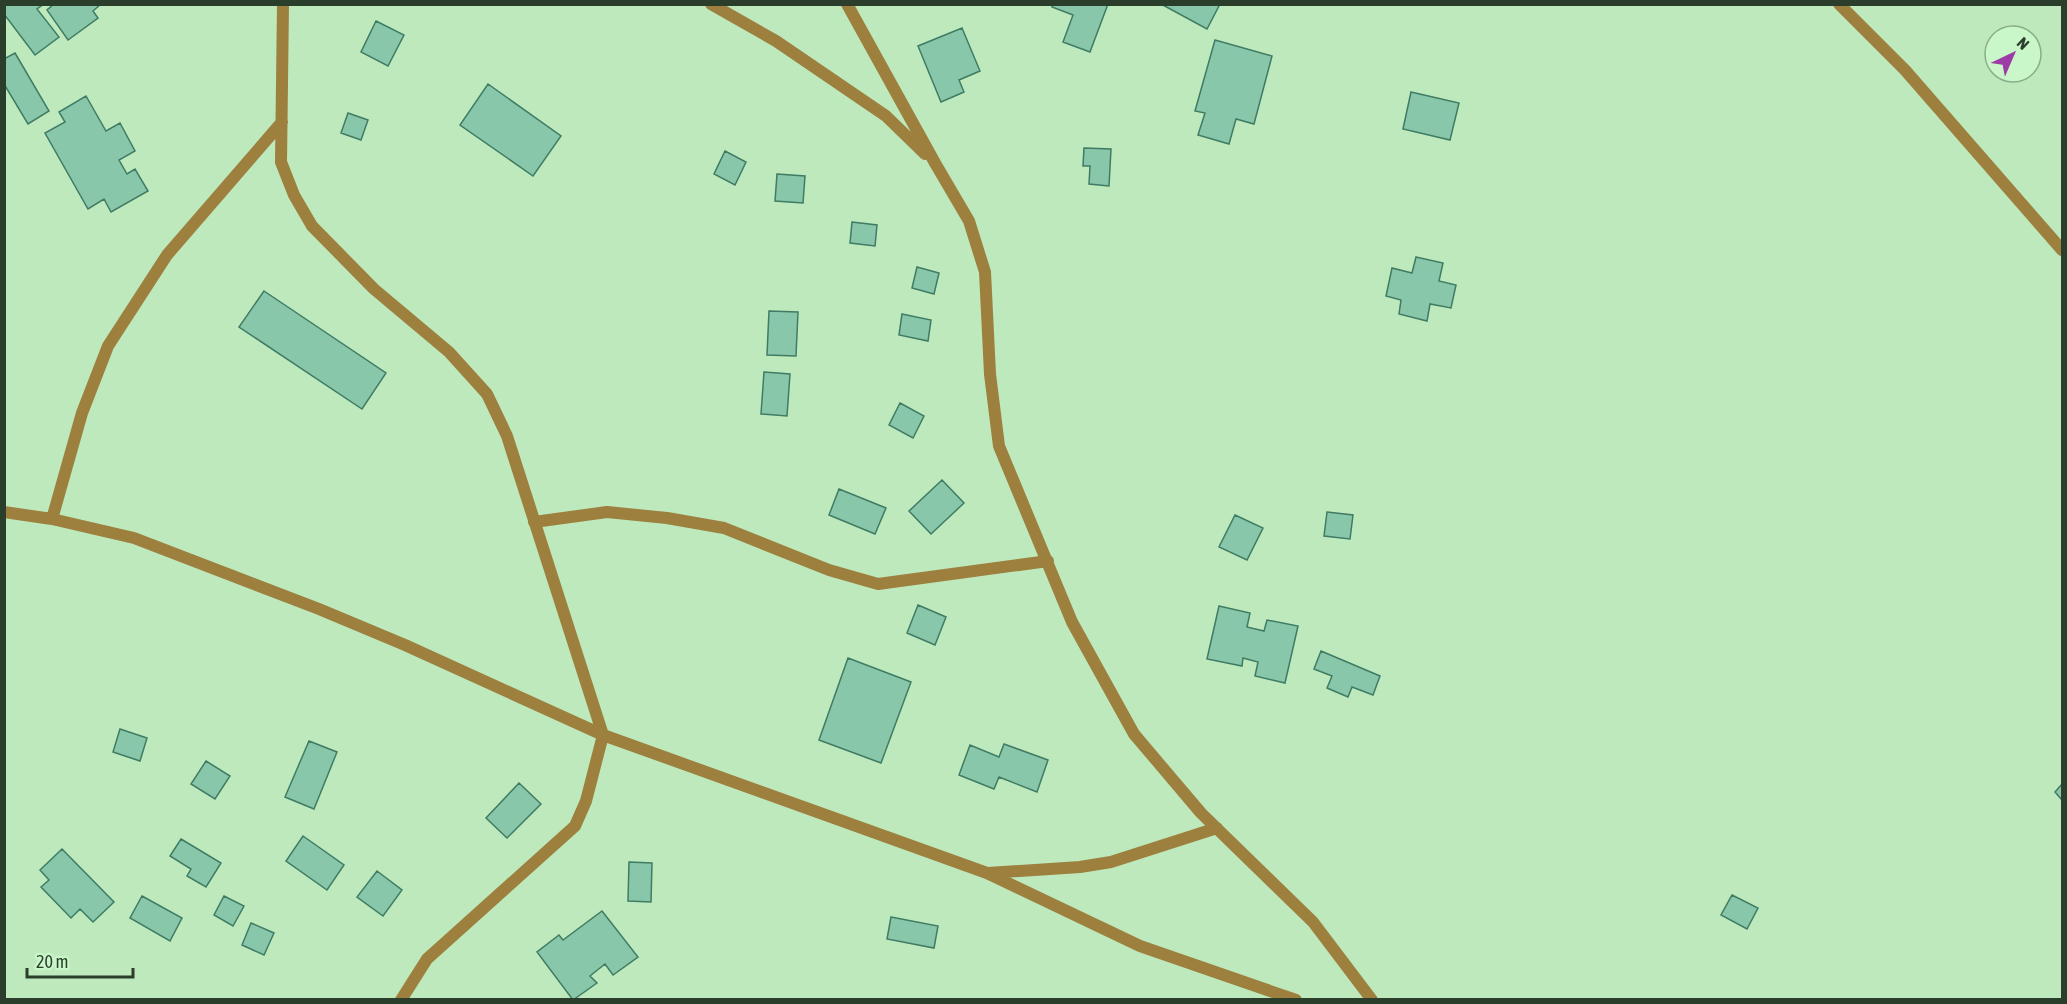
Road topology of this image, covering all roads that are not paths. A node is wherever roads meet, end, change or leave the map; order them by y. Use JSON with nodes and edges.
{"nodes":[{"id":1,"x":283,"y":4,"type":"edge"},
{"id":2,"x":711,"y":4,"type":"edge"},
{"id":3,"x":847,"y":4,"type":"edge"},
{"id":4,"x":1839,"y":4,"type":"edge"},
{"id":5,"x":282,"y":122,"type":"junction"},
{"id":6,"x":935,"y":163,"type":"junction"},
{"id":7,"x":2062,"y":250,"type":"edge"},
{"id":8,"x":4,"y":512,"type":"edge"},
{"id":9,"x":52,"y":519,"type":"junction"},
{"id":10,"x":534,"y":522,"type":"junction"},
{"id":11,"x":1048,"y":561,"type":"junction"},
{"id":12,"x":603,"y":735,"type":"junction"},
{"id":13,"x":1217,"y":828,"type":"junction"},
{"id":14,"x":987,"y":873,"type":"junction"},
{"id":15,"x":401,"y":999,"type":"edge"},
{"id":16,"x":1296,"y":999,"type":"edge"},
{"id":17,"x":1372,"y":999,"type":"edge"}],
"edges":[{"from":1,"to":5,"type":"street"},
{"from":2,"to":6,"type":"street"},
{"from":3,"to":6,"type":"street"},
{"from":4,"to":7,"type":"street"},
{"from":5,"to":9,"type":"street"},
{"from":5,"to":10,"type":"street"},
{"from":6,"to":11,"type":"street"},
{"from":8,"to":9,"type":"street"},
{"from":9,"to":12,"type":"street"},
{"from":10,"to":11,"type":"street"},
{"from":10,"to":12,"type":"street"},
{"from":11,"to":13,"type":"street"},
{"from":12,"to":14,"type":"street"},
{"from":12,"to":15,"type":"street"},
{"from":13,"to":14,"type":"street"},
{"from":13,"to":17,"type":"street"},
{"from":14,"to":16,"type":"street"}]}
